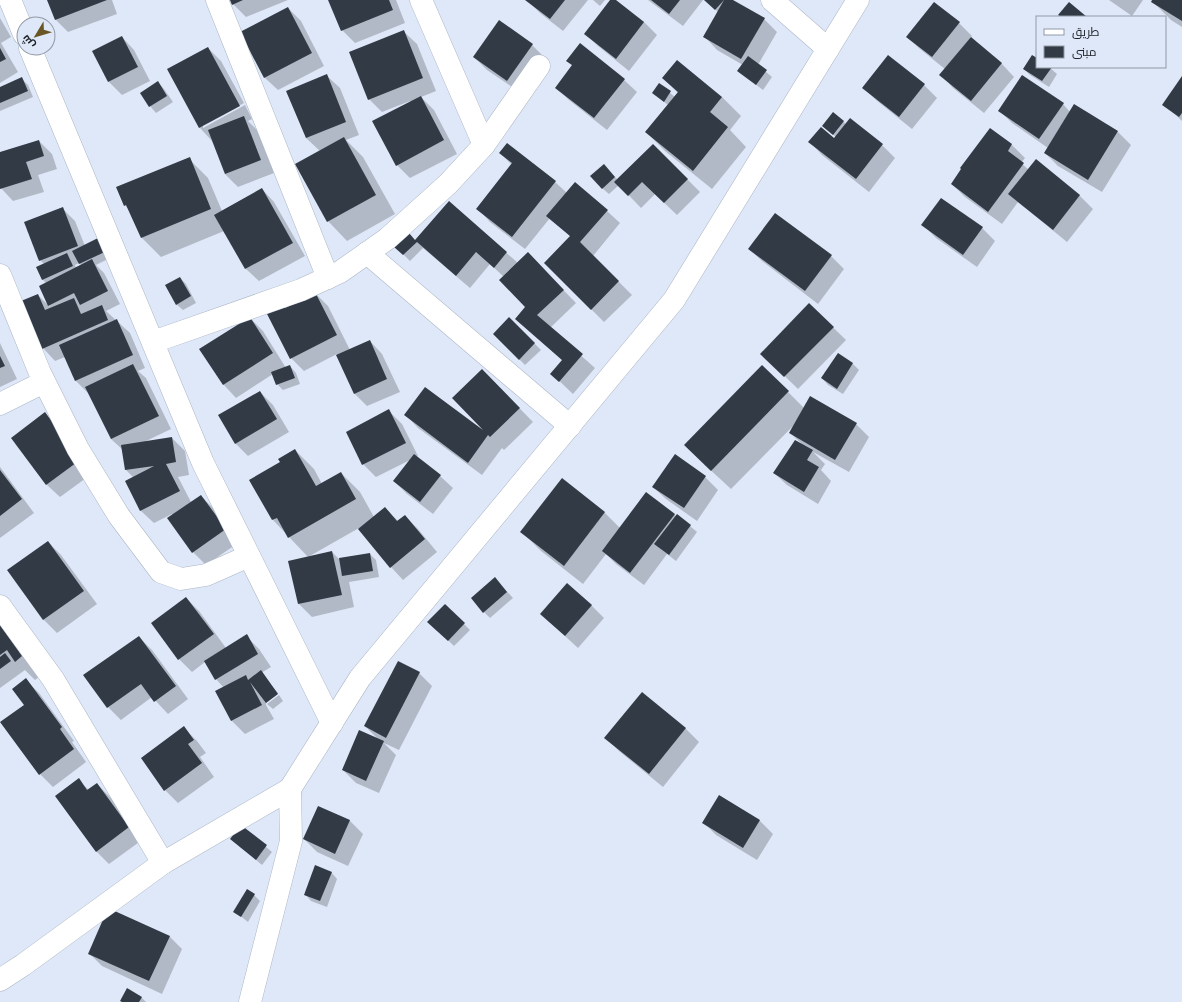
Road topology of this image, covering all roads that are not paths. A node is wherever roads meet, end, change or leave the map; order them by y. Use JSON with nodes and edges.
{"nodes":[{"id":1,"x":10,"y":0,"type":"edge"},
{"id":2,"x":217,"y":0,"type":"edge"},
{"id":3,"x":421,"y":0,"type":"edge"},
{"id":4,"x":772,"y":0,"type":"edge"},
{"id":5,"x":858,"y":0,"type":"edge"},
{"id":6,"x":17,"y":16,"type":"edge"},
{"id":7,"x":828,"y":49,"type":"junction"},
{"id":8,"x":33,"y":56,"type":"edge"},
{"id":9,"x":539,"y":66,"type":"dead end"},
{"id":10,"x":484,"y":145,"type":"junction"},
{"id":11,"x":367,"y":253,"type":"junction"},
{"id":12,"x":0,"y":275,"type":"edge"},
{"id":13,"x":328,"y":278,"type":"junction"},
{"id":14,"x":153,"y":342,"type":"junction"},
{"id":15,"x":44,"y":382,"type":"junction"},
{"id":16,"x":0,"y":404,"type":"edge"},
{"id":17,"x":570,"y":426,"type":"junction"},
{"id":18,"x":249,"y":556,"type":"junction"},
{"id":19,"x":0,"y":606,"type":"edge"},
{"id":20,"x":332,"y":722,"type":"junction"},
{"id":21,"x":290,"y":789,"type":"junction"},
{"id":22,"x":163,"y":863,"type":"junction"},
{"id":23,"x":0,"y":980,"type":"edge"},
{"id":24,"x":250,"y":1002,"type":"edge"}],
"edges":[{"from":1,"to":6,"type":"street"},
{"from":2,"to":13,"type":"street"},
{"from":3,"to":10,"type":"street"},
{"from":4,"to":7,"type":"street"},
{"from":5,"to":7,"type":"street"},
{"from":7,"to":17,"type":"street"},
{"from":8,"to":14,"type":"street"},
{"from":9,"to":10,"type":"street"},
{"from":10,"to":11,"type":"street"},
{"from":11,"to":13,"type":"street"},
{"from":11,"to":17,"type":"street"},
{"from":12,"to":15,"type":"street"},
{"from":13,"to":14,"type":"street"},
{"from":14,"to":18,"type":"street"},
{"from":15,"to":16,"type":"street"},
{"from":15,"to":18,"type":"street"},
{"from":17,"to":20,"type":"street"},
{"from":18,"to":20,"type":"street"},
{"from":19,"to":22,"type":"street"},
{"from":20,"to":21,"type":"street"},
{"from":21,"to":22,"type":"street"},
{"from":21,"to":24,"type":"street"},
{"from":22,"to":23,"type":"street"}]}
